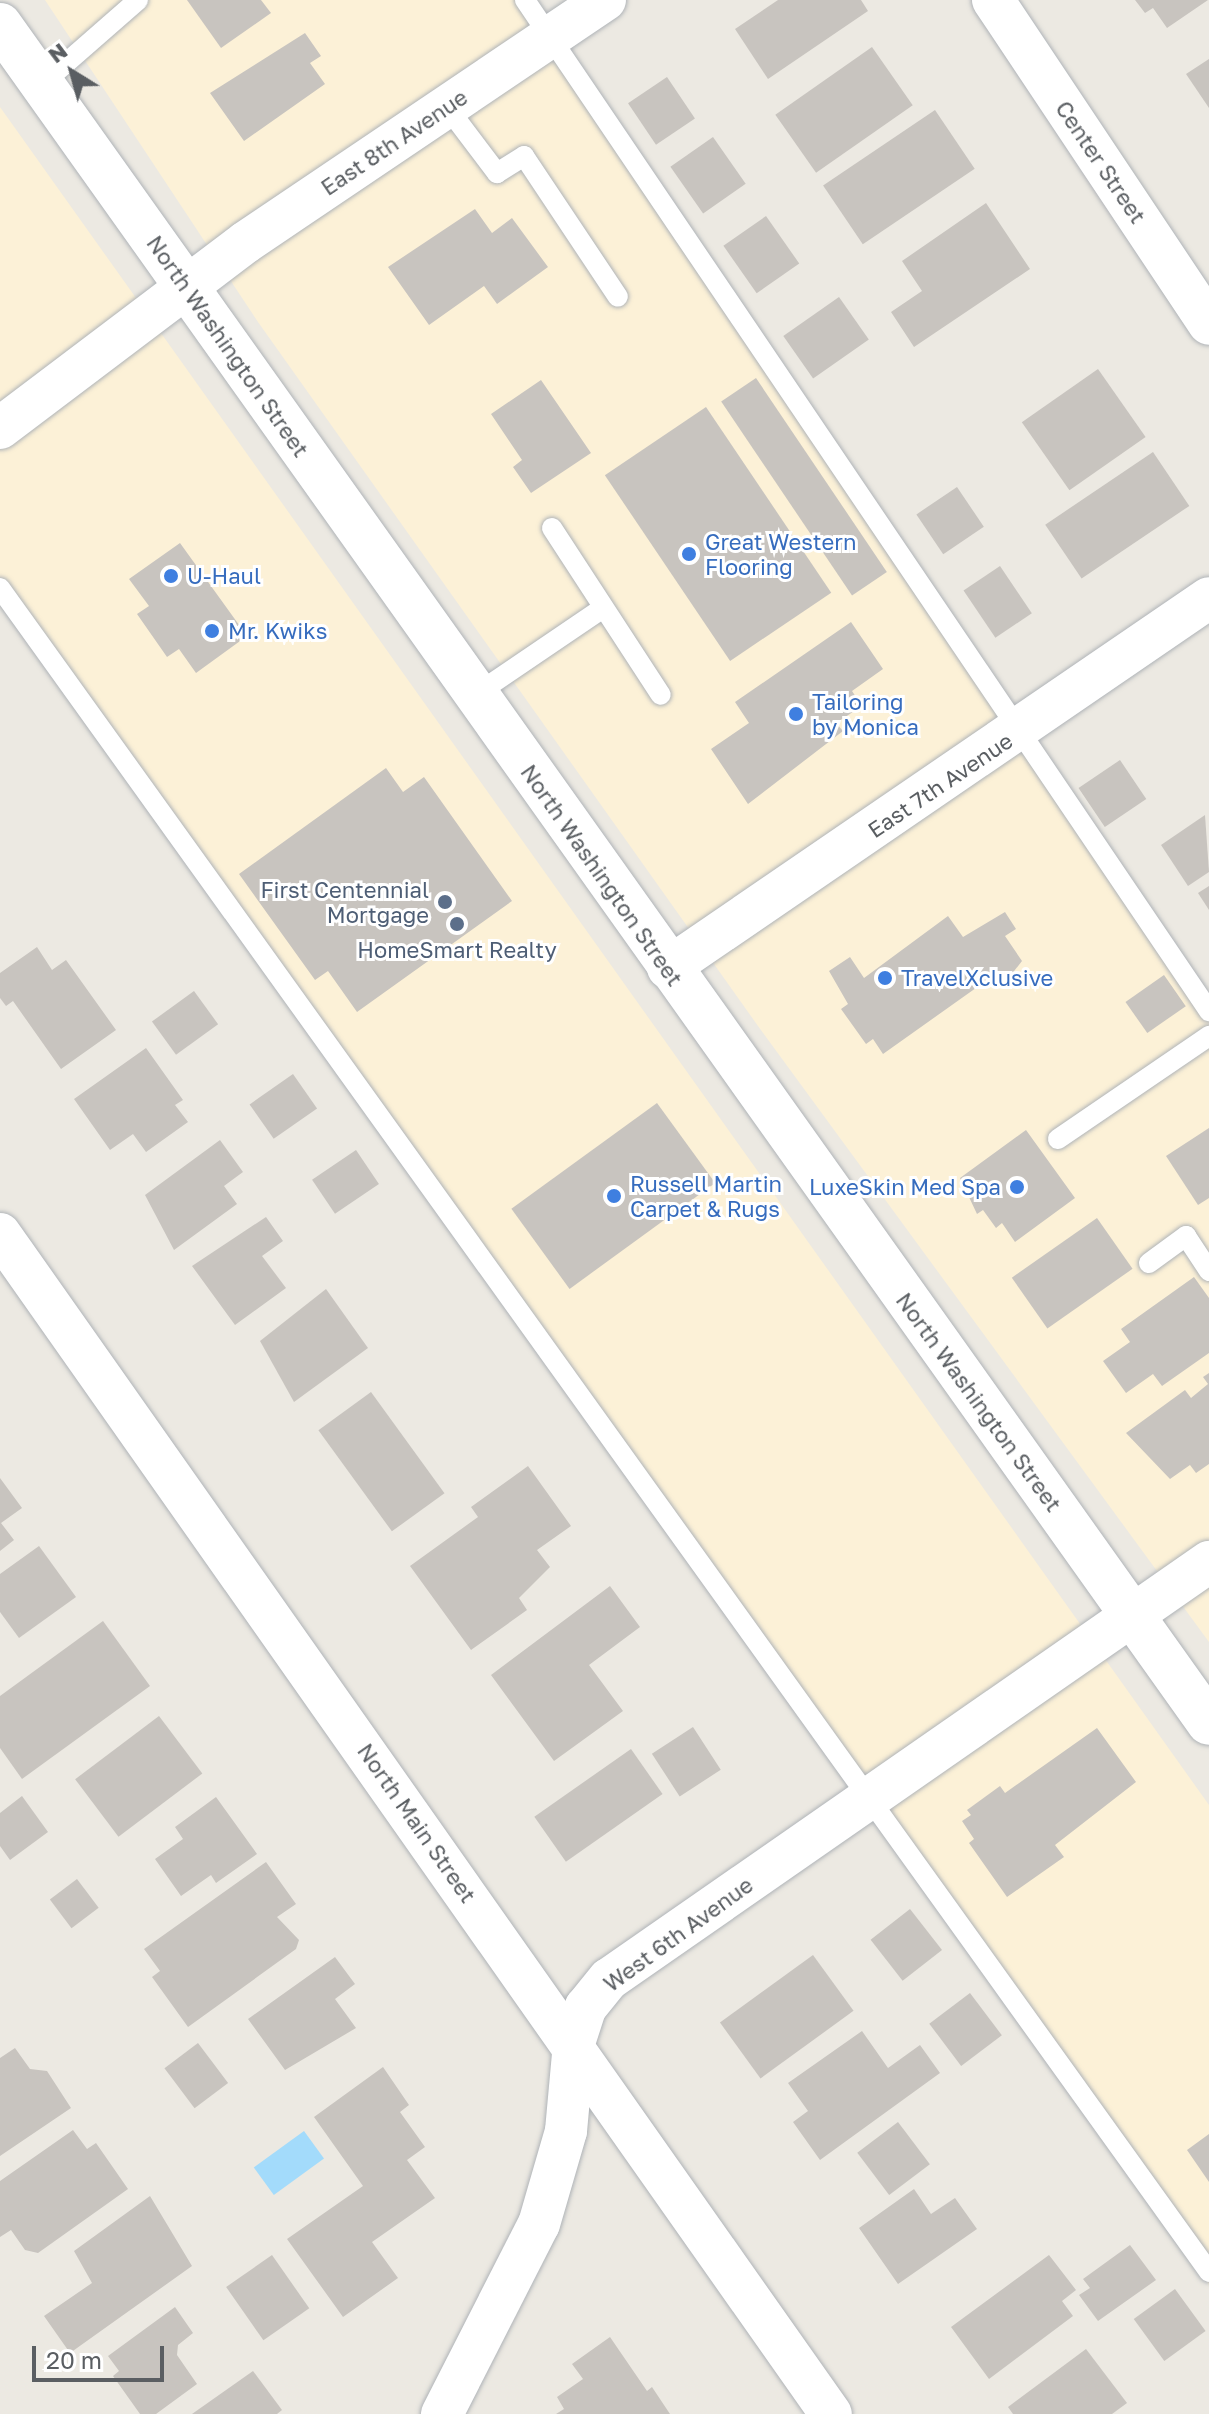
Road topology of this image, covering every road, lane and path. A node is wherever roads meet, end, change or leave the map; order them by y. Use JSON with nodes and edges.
{"nodes":[{"id":1,"x":138,"y":0,"type":"edge"},
{"id":2,"x":525,"y":0,"type":"edge"},
{"id":3,"x":605,"y":0,"type":"edge"},
{"id":4,"x":993,"y":0,"type":"edge"},
{"id":5,"x":0,"y":25,"type":"edge"},
{"id":6,"x":550,"y":37,"type":"junction"},
{"id":7,"x":41,"y":85,"type":"junction"},
{"id":8,"x":447,"y":107,"type":"junction"},
{"id":9,"x":187,"y":289,"type":"junction"},
{"id":10,"x":618,"y":297,"type":"dead end"},
{"id":11,"x":1209,"y":324,"type":"edge"},
{"id":12,"x":0,"y":428,"type":"edge"},
{"id":13,"x":552,"y":528,"type":"dead end"},
{"id":14,"x":0,"y":588,"type":"edge"},
{"id":15,"x":1209,"y":598,"type":"edge"},
{"id":16,"x":603,"y":608,"type":"junction"},
{"id":17,"x":475,"y":695,"type":"junction"},
{"id":18,"x":661,"y":695,"type":"dead end"},
{"id":19,"x":1020,"y":731,"type":"junction"},
{"id":20,"x":668,"y":968,"type":"junction"},
{"id":21,"x":1209,"y":1011,"type":"edge"},
{"id":22,"x":1209,"y":1036,"type":"edge"},
{"id":23,"x":1058,"y":1139,"type":"dead end"},
{"id":24,"x":0,"y":1234,"type":"edge"},
{"id":25,"x":1149,"y":1263,"type":"dead end"},
{"id":26,"x":1209,"y":1271,"type":"edge"},
{"id":27,"x":1209,"y":1562,"type":"edge"},
{"id":28,"x":1130,"y":1613,"type":"junction"},
{"id":29,"x":1209,"y":1723,"type":"edge"},
{"id":30,"x":867,"y":1801,"type":"junction"},
{"id":31,"x":574,"y":2043,"type":"junction"},
{"id":32,"x":1209,"y":2272,"type":"edge"},
{"id":33,"x":442,"y":2414,"type":"edge"},
{"id":34,"x":831,"y":2414,"type":"edge"}],
"edges":[{"from":1,"to":7,"type":"lane"},
{"from":2,"to":6,"type":"lane"},
{"from":3,"to":6,"type":"street","name":"East 8th Avenue"},
{"from":4,"to":11,"type":"street","name":"Center Street"},
{"from":5,"to":7,"type":"main road","name":"North Washington Street"},
{"from":6,"to":8,"type":"street","name":"East 8th Avenue"},
{"from":6,"to":19,"type":"lane"},
{"from":7,"to":9,"type":"main road","name":"North Washington Street"},
{"from":8,"to":9,"type":"street","name":"East 8th Avenue"},
{"from":8,"to":10,"type":"lane"},
{"from":9,"to":12,"type":"street","name":"East 8th Avenue"},
{"from":9,"to":17,"type":"main road","name":"North Washington Street"},
{"from":13,"to":16,"type":"lane"},
{"from":14,"to":30,"type":"lane"},
{"from":15,"to":19,"type":"street","name":"East 7th Avenue"},
{"from":16,"to":17,"type":"lane"},
{"from":16,"to":18,"type":"lane"},
{"from":17,"to":20,"type":"main road","name":"North Washington Street"},
{"from":19,"to":20,"type":"street","name":"East 7th Avenue"},
{"from":19,"to":21,"type":"lane"},
{"from":20,"to":28,"type":"main road","name":"North Washington Street"},
{"from":22,"to":23,"type":"lane"},
{"from":24,"to":31,"type":"street","name":"North Main Street"},
{"from":25,"to":26,"type":"lane"},
{"from":27,"to":28,"type":"street","name":"West 6th Avenue"},
{"from":28,"to":29,"type":"main road","name":"North Washington Street"},
{"from":28,"to":30,"type":"street","name":"West 6th Avenue"},
{"from":30,"to":31,"type":"street","name":"West 6th Avenue"},
{"from":30,"to":32,"type":"lane"},
{"from":31,"to":33,"type":"street","name":"West 6th Avenue"},
{"from":31,"to":34,"type":"street","name":"North Main Street"}]}
